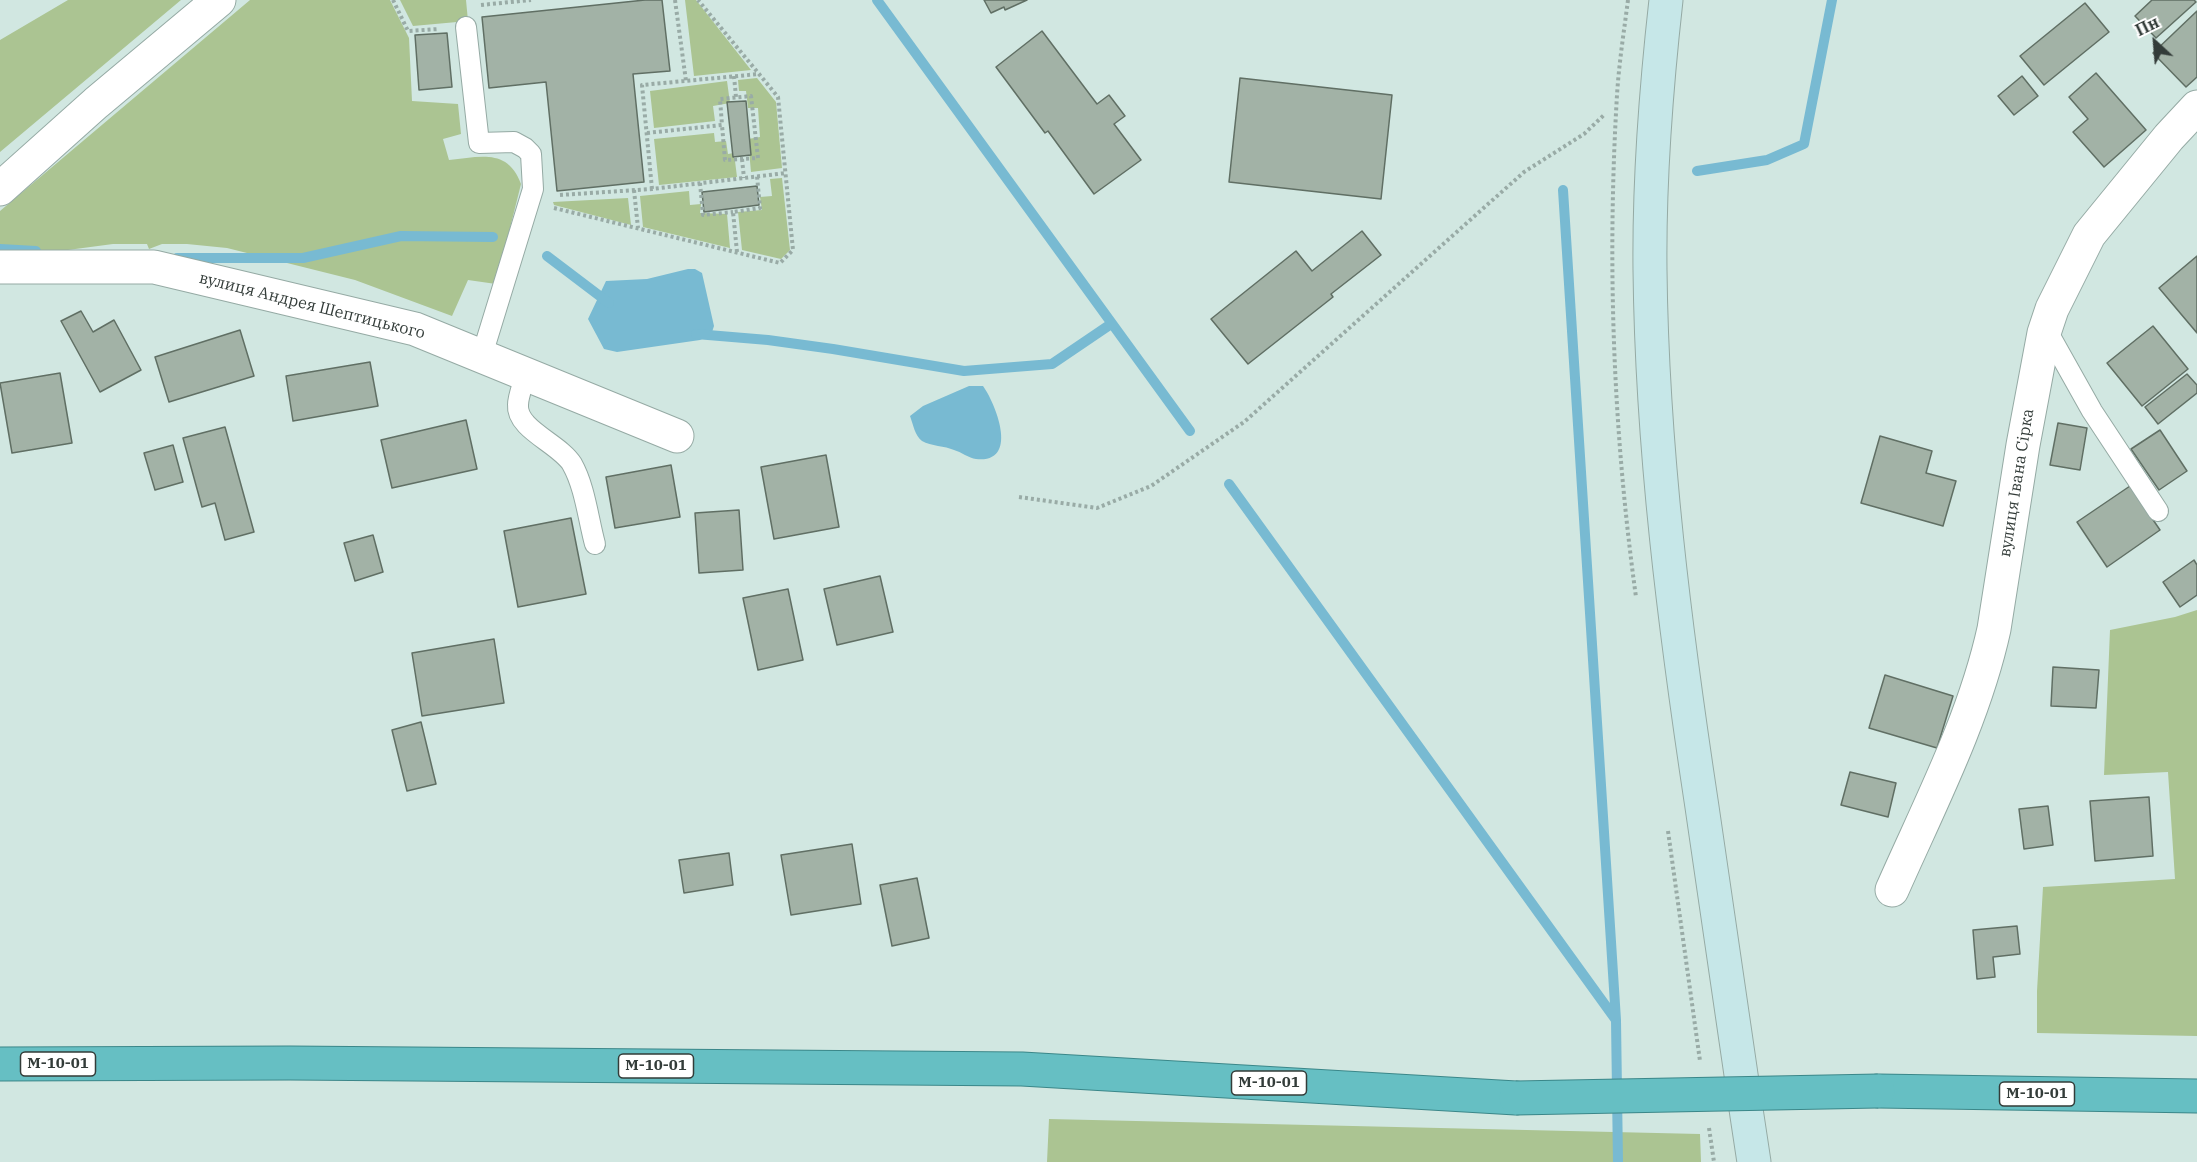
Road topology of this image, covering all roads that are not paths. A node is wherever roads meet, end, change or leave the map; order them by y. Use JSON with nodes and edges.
{"nodes":[{"id":1,"x":219,"y":0,"type":"edge"},
{"id":2,"x":1666,"y":0,"type":"edge"},
{"id":3,"x":466,"y":27,"type":"dead end"},
{"id":4,"x":2197,"y":107,"type":"edge"},
{"id":5,"x":0,"y":189,"type":"edge"},
{"id":6,"x":0,"y":267,"type":"edge"},
{"id":7,"x":2045,"y":327,"type":"junction"},
{"id":8,"x":482,"y":355,"type":"junction"},
{"id":9,"x":526,"y":373,"type":"junction"},
{"id":10,"x":677,"y":436,"type":"dead end"},
{"id":11,"x":2158,"y":511,"type":"dead end"},
{"id":12,"x":595,"y":544,"type":"dead end"},
{"id":13,"x":1892,"y":890,"type":"dead end"},
{"id":14,"x":0,"y":1064,"type":"edge"},
{"id":15,"x":2197,"y":1096,"type":"edge"},
{"id":16,"x":1754,"y":1162,"type":"edge"}],
"edges":[{"from":1,"to":5,"type":"street"},
{"from":2,"to":16,"type":"main road"},
{"from":3,"to":8,"type":"lane"},
{"from":4,"to":7,"type":"street","name":"вулиця Івана Сірка"},
{"from":6,"to":8,"type":"street","name":"вулиця Андрея Шептицького"},
{"from":7,"to":11,"type":"lane"},
{"from":7,"to":13,"type":"street","name":"вулиця Івана Сірка"},
{"from":8,"to":9,"type":"street","name":"вулиця Андрея Шептицького"},
{"from":9,"to":10,"type":"street","name":"вулиця Андрея Шептицького"},
{"from":9,"to":12,"type":"lane"},
{"from":14,"to":15,"type":"highway","number":"М-10-01","bridge":true}]}
